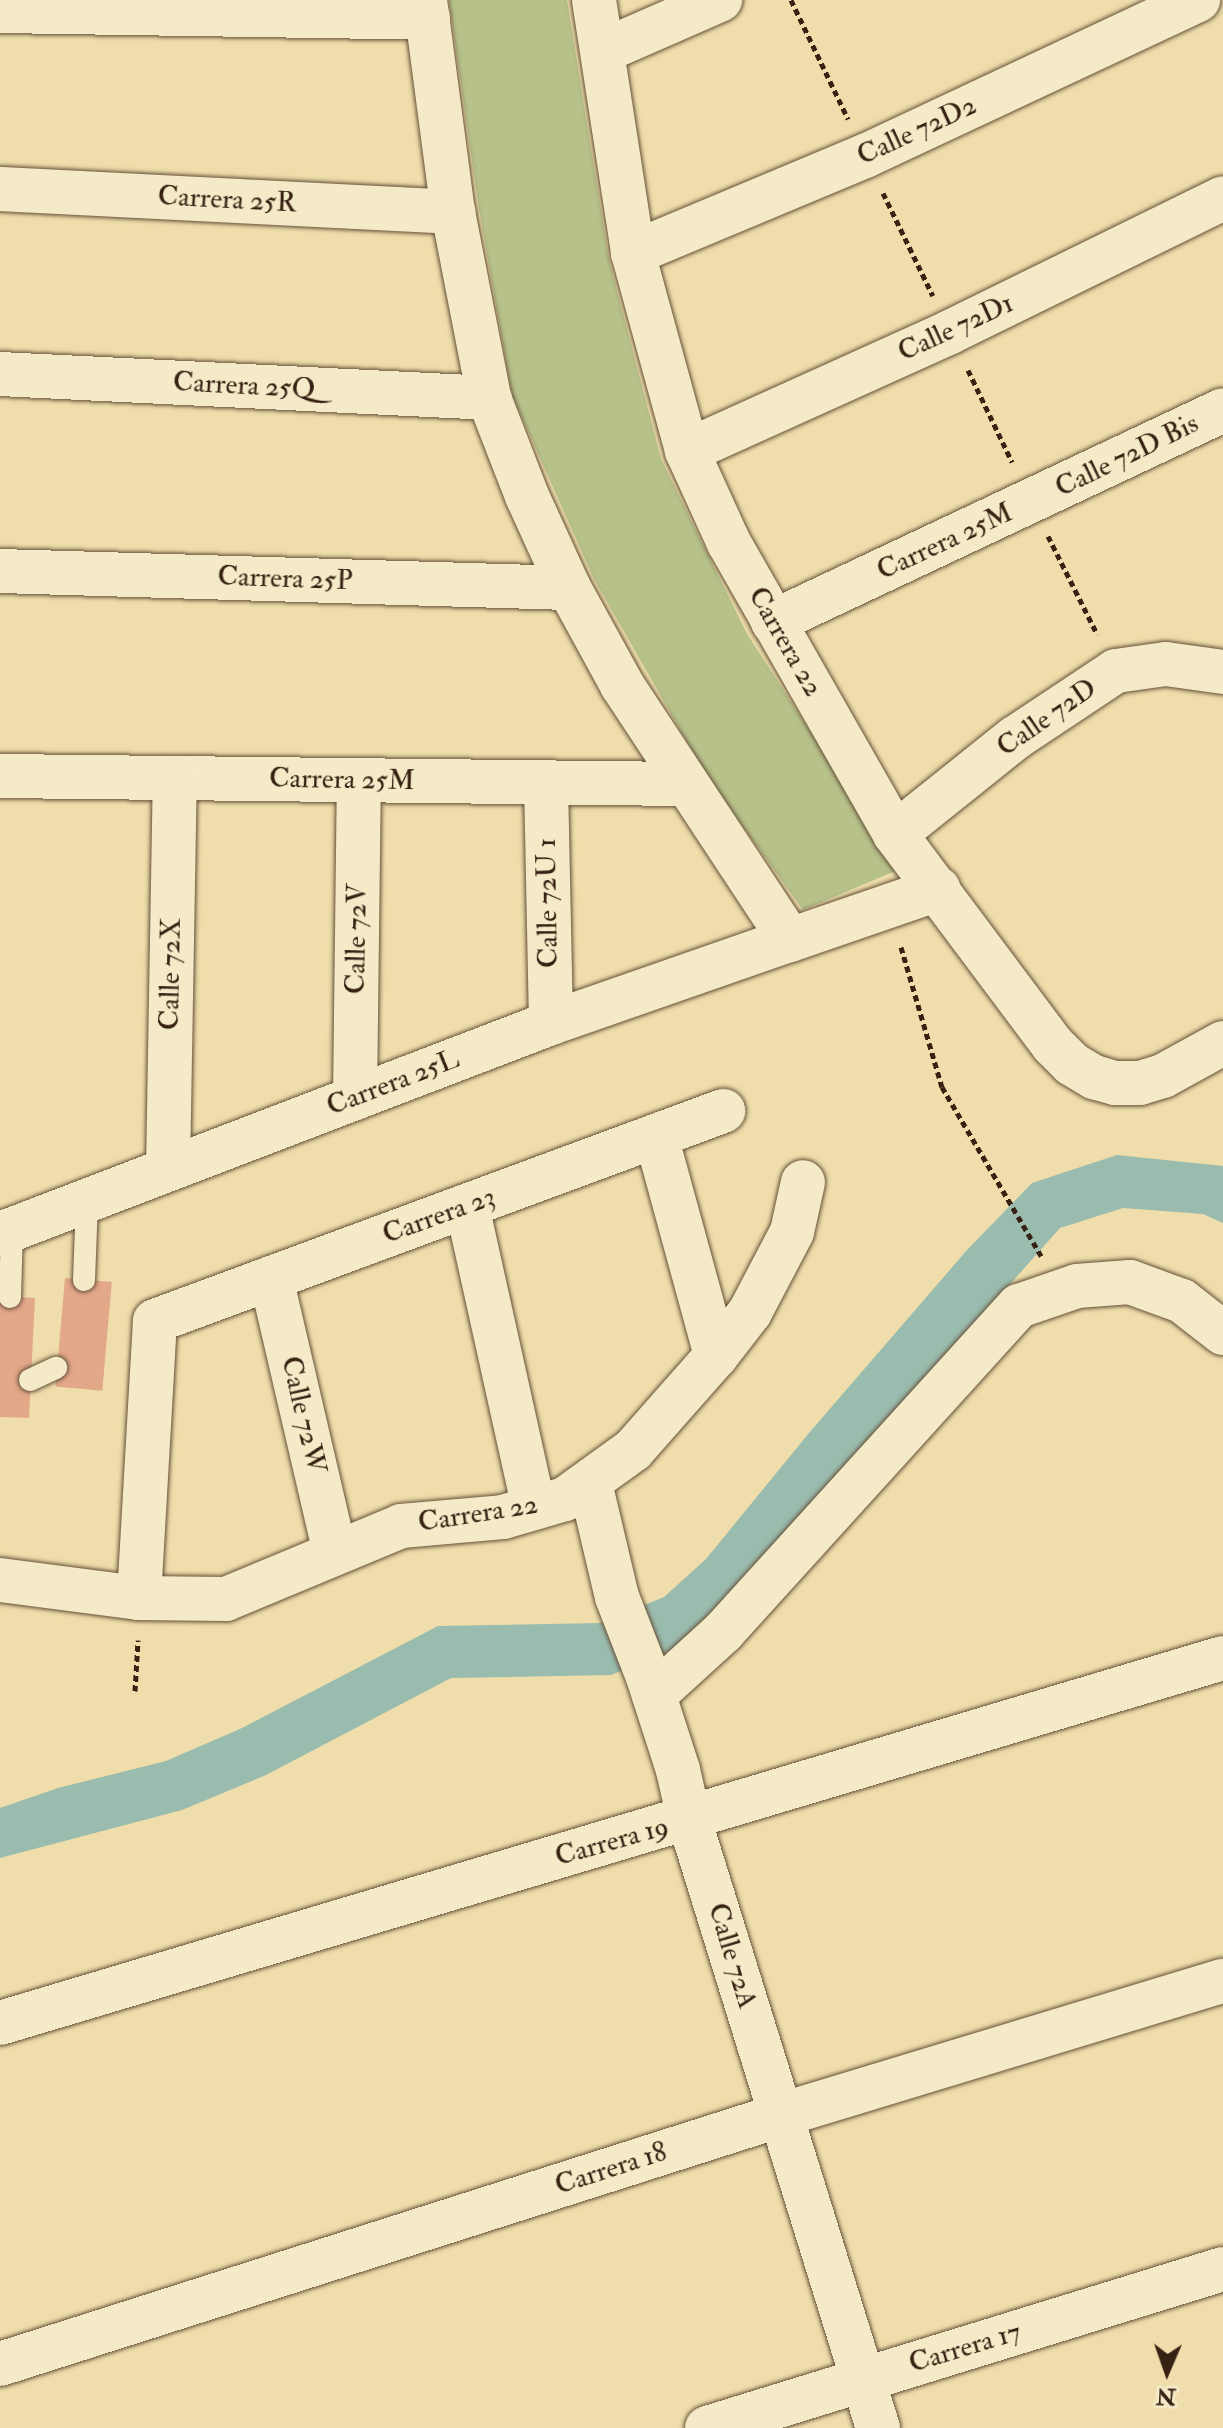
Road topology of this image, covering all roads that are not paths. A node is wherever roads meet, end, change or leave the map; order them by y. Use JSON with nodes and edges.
{"nodes":[{"id":1,"x":594,"y":0,"type":"edge"},
{"id":2,"x":720,"y":0,"type":"edge"},
{"id":3,"x":1198,"y":0,"type":"edge"},
{"id":4,"x":426,"y":9,"type":"edge"},
{"id":5,"x":0,"y":11,"type":"edge"},
{"id":6,"x":603,"y":51,"type":"junction"},
{"id":7,"x":0,"y":189,"type":"edge"},
{"id":8,"x":1223,"y":198,"type":"edge"},
{"id":9,"x":453,"y":212,"type":"junction"},
{"id":10,"x":633,"y":253,"type":"junction"},
{"id":11,"x":0,"y":374,"type":"edge"},
{"id":12,"x":489,"y":398,"type":"junction"},
{"id":13,"x":1223,"y":410,"type":"edge"},
{"id":14,"x":687,"y":451,"type":"junction"},
{"id":15,"x":1030,"y":502,"type":"joint"},
{"id":16,"x":0,"y":571,"type":"edge"},
{"id":17,"x":569,"y":588,"type":"junction"},
{"id":18,"x":773,"y":622,"type":"junction"},
{"id":19,"x":1223,"y":672,"type":"edge"},
{"id":20,"x":0,"y":776,"type":"edge"},
{"id":21,"x":175,"y":778,"type":"junction"},
{"id":22,"x":359,"y":781,"type":"junction"},
{"id":23,"x":546,"y":783,"type":"junction"},
{"id":24,"x":684,"y":784,"type":"junction"},
{"id":25,"x":895,"y":834,"type":"junction"},
{"id":26,"x":938,"y":889,"type":"junction"},
{"id":27,"x":790,"y":940,"type":"junction"},
{"id":28,"x":551,"y":1023,"type":"junction"},
{"id":29,"x":1223,"y":1043,"type":"edge"},
{"id":30,"x":355,"y":1098,"type":"junction"},
{"id":31,"x":723,"y":1111,"type":"dead end"},
{"id":32,"x":656,"y":1136,"type":"junction"},
{"id":33,"x":168,"y":1169,"type":"junction"},
{"id":34,"x":803,"y":1182,"type":"dead end"},
{"id":35,"x":87,"y":1201,"type":"junction"},
{"id":36,"x":467,"y":1206,"type":"junction"},
{"id":37,"x":6,"y":1231,"type":"edge"},
{"id":38,"x":271,"y":1278,"type":"junction"},
{"id":39,"x":84,"y":1280,"type":"dead end"},
{"id":40,"x":10,"y":1297,"type":"dead end"},
{"id":41,"x":1223,"y":1333,"type":"edge"},
{"id":42,"x":716,"y":1356,"type":"junction"},
{"id":43,"x":56,"y":1368,"type":"dead end"},
{"id":44,"x":30,"y":1380,"type":"dead end"},
{"id":45,"x":590,"y":1483,"type":"junction"},
{"id":46,"x":534,"y":1508,"type":"junction"},
{"id":47,"x":335,"y":1553,"type":"junction"},
{"id":48,"x":0,"y":1580,"type":"edge"},
{"id":49,"x":139,"y":1598,"type":"junction"},
{"id":50,"x":1223,"y":1658,"type":"edge"},
{"id":51,"x":651,"y":1686,"type":"junction"},
{"id":52,"x":689,"y":1819,"type":"junction"},
{"id":53,"x":1223,"y":1981,"type":"edge"},
{"id":54,"x":0,"y":2023,"type":"edge"},
{"id":55,"x":781,"y":2115,"type":"junction"},
{"id":56,"x":1223,"y":2269,"type":"edge"},
{"id":57,"x":0,"y":2364,"type":"edge"},
{"id":58,"x":862,"y":2379,"type":"junction"},
{"id":59,"x":707,"y":2428,"type":"edge"},
{"id":60,"x":878,"y":2428,"type":"edge"}],
"edges":[{"from":1,"to":6,"type":"street","name":"Carrera 22"},
{"from":2,"to":6,"type":"street"},
{"from":3,"to":10,"type":"street","name":"Calle 72D2"},
{"from":4,"to":5,"type":"street"},
{"from":4,"to":9,"type":"street"},
{"from":6,"to":10,"type":"street","name":"Carrera 22"},
{"from":7,"to":9,"type":"street","name":"Carrera 25R"},
{"from":8,"to":14,"type":"street","name":"Calle 72D1"},
{"from":9,"to":12,"type":"street"},
{"from":10,"to":14,"type":"street","name":"Carrera 22"},
{"from":11,"to":12,"type":"street","name":"Carrera 25Q"},
{"from":12,"to":17,"type":"street"},
{"from":13,"to":15,"type":"street","name":"Calle 72D Bis"},
{"from":14,"to":18,"type":"street","name":"Carrera 22"},
{"from":15,"to":18,"type":"street","name":"Carrera 25M"},
{"from":16,"to":17,"type":"street","name":"Carrera 25P"},
{"from":17,"to":24,"type":"street"},
{"from":18,"to":25,"type":"street","name":"Carrera 22"},
{"from":19,"to":25,"type":"street","name":"Calle 72D"},
{"from":20,"to":21,"type":"street","name":"Carrera 25M"},
{"from":21,"to":22,"type":"street","name":"Carrera 25M"},
{"from":21,"to":33,"type":"street","name":"Calle 72X"},
{"from":22,"to":23,"type":"street","name":"Carrera 25M"},
{"from":22,"to":30,"type":"street","name":"Calle 72V"},
{"from":23,"to":24,"type":"street","name":"Carrera 25M"},
{"from":23,"to":28,"type":"street","name":"Calle 72U 1"},
{"from":24,"to":27,"type":"street"},
{"from":25,"to":26,"type":"street","name":"Carrera 22"},
{"from":26,"to":27,"type":"street","name":"Carrera 25L"},
{"from":26,"to":29,"type":"street","name":"Carrera 22"},
{"from":27,"to":28,"type":"street","name":"Carrera 25L"},
{"from":28,"to":30,"type":"street","name":"Carrera 25L"},
{"from":30,"to":33,"type":"street","name":"Carrera 25L"},
{"from":31,"to":32,"type":"street","name":"Carrera 23"},
{"from":32,"to":36,"type":"street","name":"Carrera 23"},
{"from":32,"to":42,"type":"street"},
{"from":33,"to":35,"type":"street","name":"Carrera 25L"},
{"from":34,"to":42,"type":"street","name":"Carrera 22"},
{"from":35,"to":37,"type":"street","name":"Carrera 25L"},
{"from":35,"to":39,"type":"lane"},
{"from":36,"to":38,"type":"street","name":"Carrera 23"},
{"from":36,"to":46,"type":"street"},
{"from":37,"to":40,"type":"lane"},
{"from":38,"to":47,"type":"street","name":"Calle 72W"},
{"from":38,"to":49,"type":"street","name":"Carrera 23"},
{"from":41,"to":51,"type":"street"},
{"from":42,"to":45,"type":"street","name":"Carrera 22"},
{"from":43,"to":44,"type":"lane"},
{"from":45,"to":46,"type":"street","name":"Carrera 22"},
{"from":45,"to":51,"type":"street","name":"Calle 72A"},
{"from":46,"to":47,"type":"street","name":"Carrera 22"},
{"from":47,"to":49,"type":"street","name":"Carrera 22"},
{"from":48,"to":49,"type":"street","name":"Carrera 22"},
{"from":50,"to":52,"type":"street","name":"Carrera 19"},
{"from":51,"to":52,"type":"street","name":"Calle 72A"},
{"from":52,"to":54,"type":"street","name":"Carrera 19"},
{"from":52,"to":55,"type":"street","name":"Calle 72A"},
{"from":53,"to":55,"type":"street","name":"Carrera 18"},
{"from":55,"to":57,"type":"street","name":"Carrera 18"},
{"from":55,"to":58,"type":"street","name":"Calle 72A"},
{"from":56,"to":58,"type":"street","name":"Carrera 17"},
{"from":58,"to":59,"type":"street","name":"Carrera 17"},
{"from":58,"to":60,"type":"street","name":"Calle 72A"}]}
